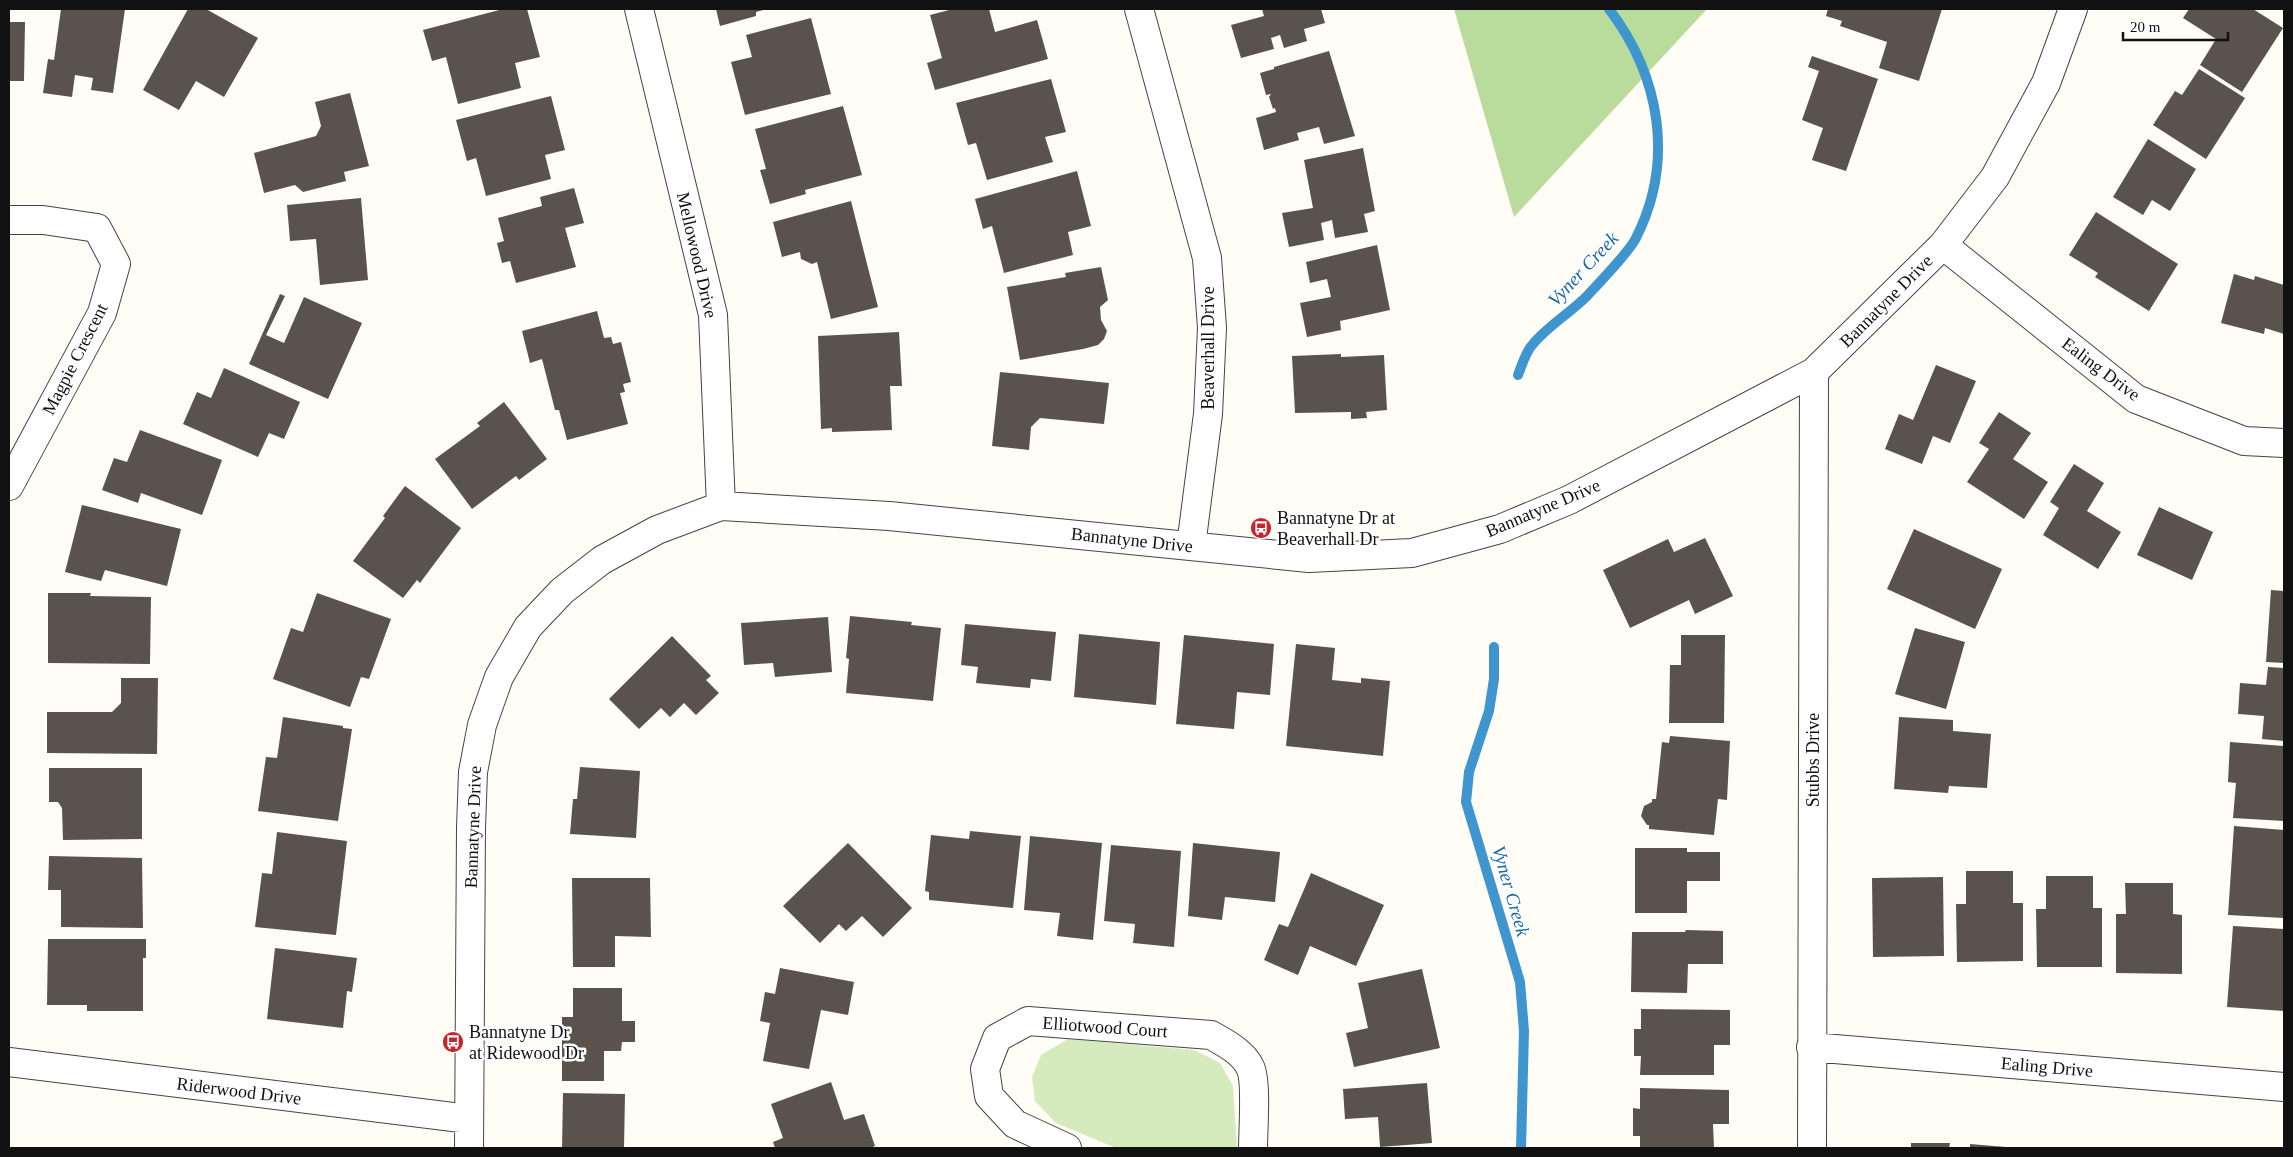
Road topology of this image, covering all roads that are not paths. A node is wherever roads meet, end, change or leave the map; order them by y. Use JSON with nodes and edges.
{"nodes":[{"id":1,"x":639,"y":9,"type":"edge"},
{"id":2,"x":1139,"y":9,"type":"edge"},
{"id":3,"x":2073,"y":9,"type":"edge"},
{"id":4,"x":9,"y":220,"type":"edge"},
{"id":5,"x":1943,"y":245,"type":"junction"},
{"id":6,"x":1814,"y":372,"type":"junction"},
{"id":7,"x":2284,"y":443,"type":"edge"},
{"id":8,"x":9,"y":486,"type":"edge"},
{"id":9,"x":721,"y":506,"type":"junction"},
{"id":10,"x":1191,"y":546,"type":"junction"},
{"id":11,"x":1811,"y":1047,"type":"junction"},
{"id":12,"x":9,"y":1062,"type":"edge"},
{"id":13,"x":2284,"y":1087,"type":"edge"},
{"id":14,"x":469,"y":1119,"type":"junction"},
{"id":15,"x":469,"y":1148,"type":"edge"},
{"id":16,"x":1067,"y":1148,"type":"edge"},
{"id":17,"x":1253,"y":1148,"type":"edge"},
{"id":18,"x":1812,"y":1148,"type":"edge"}],
"edges":[{"from":1,"to":9,"type":"street","name":"Mellowood Drive"},
{"from":2,"to":10,"type":"street","name":"Beaverhall Drive"},
{"from":3,"to":5,"type":"street","name":"Bannatyne Drive"},
{"from":4,"to":8,"type":"street","name":"Magpie Crescent"},
{"from":5,"to":6,"type":"street","name":"Bannatyne Drive"},
{"from":5,"to":7,"type":"street","name":"Ealing Drive"},
{"from":6,"to":10,"type":"street","name":"Bannatyne Drive"},
{"from":6,"to":11,"type":"street","name":"Stubbs Drive"},
{"from":9,"to":10,"type":"street","name":"Bannatyne Drive"},
{"from":9,"to":14,"type":"street","name":"Bannatyne Drive"},
{"from":11,"to":13,"type":"street","name":"Ealing Drive"},
{"from":11,"to":18,"type":"street","name":"Stubbs Drive"},
{"from":12,"to":14,"type":"street","name":"Riderwood Drive"},
{"from":14,"to":15,"type":"street","name":"Bannatyne Drive"},
{"from":16,"to":17,"type":"street","name":"Elliotwood Court"}]}
